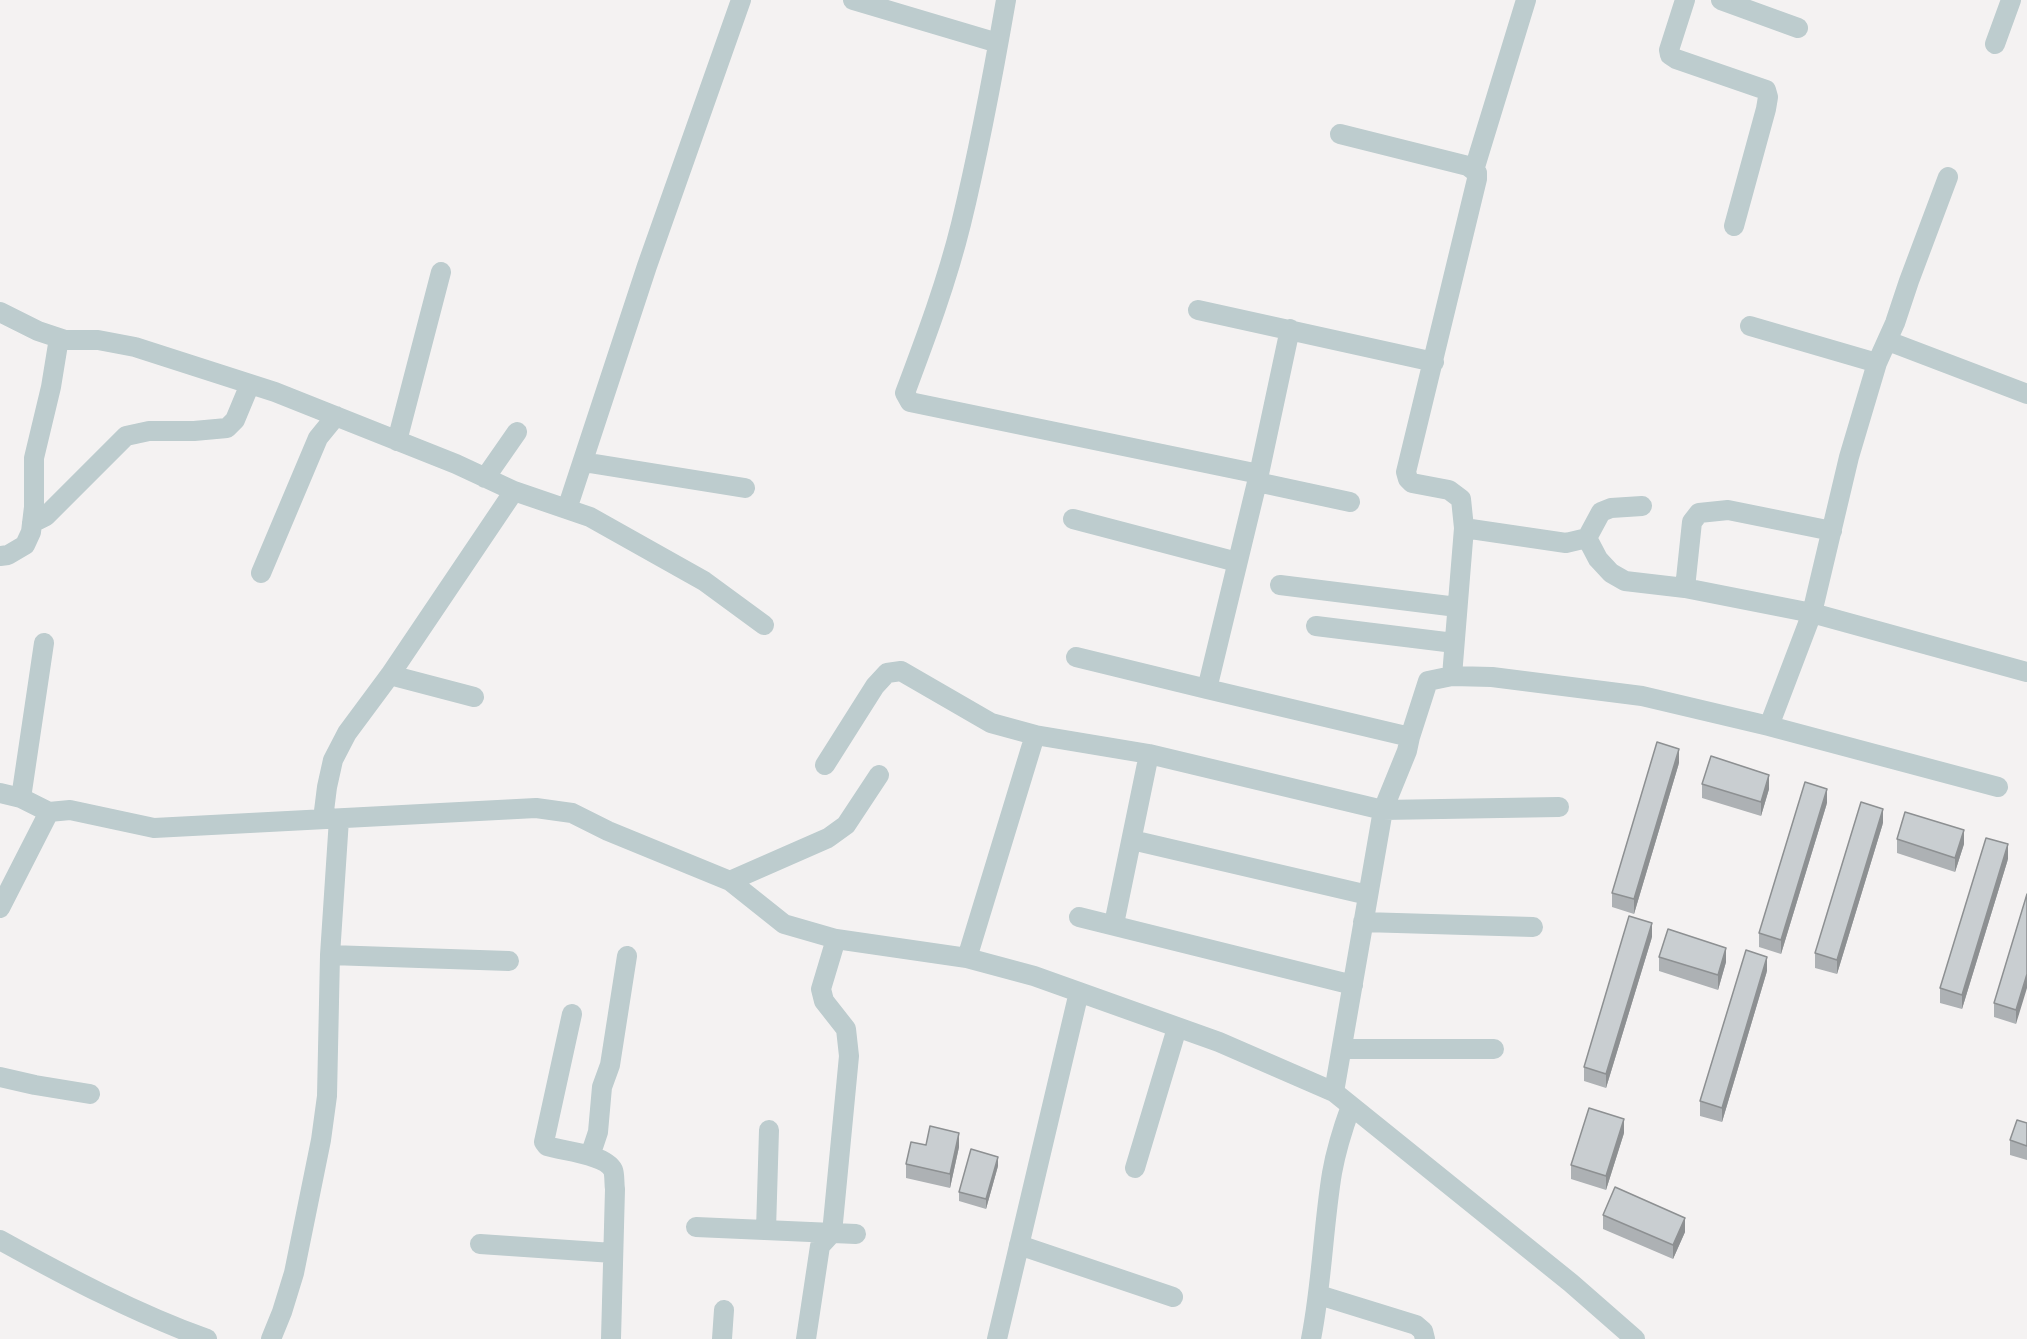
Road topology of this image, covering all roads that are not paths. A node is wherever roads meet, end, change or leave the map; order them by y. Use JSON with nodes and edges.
{"nodes":[{"id":1,"x":741,"y":0,"type":"edge"},
{"id":2,"x":853,"y":0,"type":"edge"},
{"id":3,"x":1006,"y":0,"type":"edge"},
{"id":4,"x":1526,"y":0,"type":"edge"},
{"id":5,"x":1685,"y":0,"type":"edge"},
{"id":6,"x":1721,"y":0,"type":"edge"},
{"id":7,"x":2011,"y":0,"type":"edge"},
{"id":8,"x":1798,"y":28,"type":"dead end"},
{"id":9,"x":998,"y":43,"type":"junction"},
{"id":10,"x":1995,"y":44,"type":"dead end"},
{"id":11,"x":1340,"y":134,"type":"dead end"},
{"id":12,"x":1474,"y":170,"type":"junction"},
{"id":13,"x":1948,"y":177,"type":"dead end"},
{"id":14,"x":1734,"y":226,"type":"dead end"},
{"id":15,"x":441,"y":272,"type":"dead end"},
{"id":16,"x":1198,"y":310,"type":"dead end"},
{"id":17,"x":0,"y":312,"type":"edge"},
{"id":18,"x":1750,"y":326,"type":"dead end"},
{"id":19,"x":1290,"y":329,"type":"junction"},
{"id":20,"x":59,"y":338,"type":"junction"},
{"id":21,"x":1888,"y":341,"type":"junction"},
{"id":22,"x":1434,"y":362,"type":"junction"},
{"id":23,"x":1877,"y":363,"type":"junction"},
{"id":24,"x":250,"y":384,"type":"junction"},
{"id":25,"x":2027,"y":394,"type":"edge"},
{"id":26,"x":336,"y":416,"type":"junction"},
{"id":27,"x":517,"y":432,"type":"dead end"},
{"id":28,"x":397,"y":441,"type":"junction"},
{"id":29,"x":583,"y":462,"type":"junction"},
{"id":30,"x":484,"y":478,"type":"junction"},
{"id":31,"x":1258,"y":478,"type":"junction"},
{"id":32,"x":745,"y":488,"type":"dead end"},
{"id":33,"x":514,"y":491,"type":"junction"},
{"id":34,"x":1350,"y":502,"type":"dead end"},
{"id":35,"x":1642,"y":506,"type":"dead end"},
{"id":36,"x":567,"y":508,"type":"junction"},
{"id":37,"x":1073,"y":519,"type":"dead end"},
{"id":38,"x":32,"y":523,"type":"junction"},
{"id":39,"x":1464,"y":528,"type":"junction"},
{"id":40,"x":1832,"y":531,"type":"junction"},
{"id":41,"x":1587,"y":538,"type":"junction"},
{"id":42,"x":0,"y":556,"type":"edge"},
{"id":43,"x":1237,"y":562,"type":"junction"},
{"id":44,"x":261,"y":573,"type":"dead end"},
{"id":45,"x":1280,"y":585,"type":"dead end"},
{"id":46,"x":1685,"y":588,"type":"junction"},
{"id":47,"x":1457,"y":607,"type":"junction"},
{"id":48,"x":1812,"y":613,"type":"junction"},
{"id":49,"x":765,"y":626,"type":"dead end"},
{"id":50,"x":1316,"y":626,"type":"dead end"},
{"id":51,"x":44,"y":643,"type":"dead end"},
{"id":52,"x":1454,"y":644,"type":"junction"},
{"id":53,"x":1076,"y":657,"type":"dead end"},
{"id":54,"x":2027,"y":672,"type":"edge"},
{"id":55,"x":390,"y":675,"type":"junction"},
{"id":56,"x":1452,"y":676,"type":"junction"},
{"id":57,"x":1208,"y":688,"type":"junction"},
{"id":58,"x":474,"y":697,"type":"dead end"},
{"id":59,"x":1769,"y":726,"type":"junction"},
{"id":60,"x":1035,"y":735,"type":"junction"},
{"id":61,"x":1410,"y":737,"type":"junction"},
{"id":62,"x":1149,"y":754,"type":"junction"},
{"id":63,"x":825,"y":765,"type":"dead end"},
{"id":64,"x":879,"y":775,"type":"dead end"},
{"id":65,"x":1998,"y":787,"type":"dead end"},
{"id":66,"x":0,"y":793,"type":"edge"},
{"id":67,"x":21,"y":798,"type":"junction"},
{"id":68,"x":1558,"y":807,"type":"dead end"},
{"id":69,"x":1383,"y":810,"type":"junction"},
{"id":70,"x":49,"y":812,"type":"junction"},
{"id":71,"x":331,"y":819,"type":"junction"},
{"id":72,"x":1132,"y":840,"type":"junction"},
{"id":73,"x":730,"y":881,"type":"junction"},
{"id":74,"x":1368,"y":895,"type":"junction"},
{"id":75,"x":0,"y":908,"type":"edge"},
{"id":76,"x":1079,"y":917,"type":"dead end"},
{"id":77,"x":1363,"y":922,"type":"junction"},
{"id":78,"x":1114,"y":924,"type":"junction"},
{"id":79,"x":1533,"y":927,"type":"dead end"},
{"id":80,"x":836,"y":939,"type":"junction"},
{"id":81,"x":330,"y":955,"type":"junction"},
{"id":82,"x":627,"y":956,"type":"dead end"},
{"id":83,"x":967,"y":958,"type":"junction"},
{"id":84,"x":508,"y":961,"type":"dead end"},
{"id":85,"x":1353,"y":986,"type":"junction"},
{"id":86,"x":1079,"y":992,"type":"junction"},
{"id":87,"x":572,"y":1014,"type":"dead end"},
{"id":88,"x":1177,"y":1028,"type":"junction"},
{"id":89,"x":1342,"y":1048,"type":"junction"},
{"id":90,"x":1494,"y":1049,"type":"dead end"},
{"id":91,"x":0,"y":1077,"type":"edge"},
{"id":92,"x":1334,"y":1092,"type":"junction"},
{"id":93,"x":90,"y":1094,"type":"dead end"},
{"id":94,"x":1351,"y":1106,"type":"junction"},
{"id":95,"x":769,"y":1130,"type":"dead end"},
{"id":96,"x":590,"y":1156,"type":"junction"},
{"id":97,"x":1135,"y":1168,"type":"dead end"},
{"id":98,"x":696,"y":1227,"type":"dead end"},
{"id":99,"x":766,"y":1230,"type":"junction"},
{"id":100,"x":832,"y":1233,"type":"junction"},
{"id":101,"x":856,"y":1234,"type":"dead end"},
{"id":102,"x":0,"y":1240,"type":"edge"},
{"id":103,"x":480,"y":1244,"type":"dead end"},
{"id":104,"x":1019,"y":1245,"type":"junction"},
{"id":105,"x":613,"y":1253,"type":"junction"},
{"id":106,"x":1319,"y":1296,"type":"junction"},
{"id":107,"x":1173,"y":1297,"type":"dead end"},
{"id":108,"x":724,"y":1310,"type":"dead end"},
{"id":109,"x":207,"y":1339,"type":"edge"},
{"id":110,"x":272,"y":1339,"type":"edge"},
{"id":111,"x":611,"y":1339,"type":"edge"},
{"id":112,"x":722,"y":1339,"type":"edge"},
{"id":113,"x":806,"y":1339,"type":"edge"},
{"id":114,"x":997,"y":1339,"type":"edge"},
{"id":115,"x":1311,"y":1339,"type":"edge"},
{"id":116,"x":1425,"y":1339,"type":"edge"},
{"id":117,"x":1635,"y":1339,"type":"edge"}],
"edges":[{"from":1,"to":29,"type":"street"},
{"from":2,"to":9,"type":"street"},
{"from":3,"to":9,"type":"street"},
{"from":4,"to":12,"type":"street"},
{"from":5,"to":14,"type":"street"},
{"from":6,"to":8,"type":"street"},
{"from":7,"to":10,"type":"street"},
{"from":9,"to":31,"type":"street"},
{"from":11,"to":12,"type":"street"},
{"from":12,"to":22,"type":"street"},
{"from":13,"to":21,"type":"street"},
{"from":15,"to":28,"type":"street"},
{"from":16,"to":19,"type":"street"},
{"from":17,"to":20,"type":"street"},
{"from":18,"to":23,"type":"street"},
{"from":19,"to":22,"type":"street"},
{"from":19,"to":31,"type":"street"},
{"from":20,"to":24,"type":"street"},
{"from":20,"to":38,"type":"street"},
{"from":21,"to":23,"type":"street"},
{"from":21,"to":25,"type":"street"},
{"from":22,"to":39,"type":"street"},
{"from":23,"to":40,"type":"street"},
{"from":24,"to":26,"type":"street"},
{"from":24,"to":38,"type":"street"},
{"from":26,"to":28,"type":"street"},
{"from":26,"to":44,"type":"street"},
{"from":27,"to":30,"type":"street"},
{"from":28,"to":30,"type":"street"},
{"from":29,"to":32,"type":"street"},
{"from":29,"to":36,"type":"street"},
{"from":30,"to":33,"type":"street"},
{"from":31,"to":34,"type":"street"},
{"from":31,"to":43,"type":"street"},
{"from":33,"to":36,"type":"street"},
{"from":33,"to":55,"type":"street"},
{"from":35,"to":41,"type":"street"},
{"from":36,"to":49,"type":"street"},
{"from":37,"to":43,"type":"street"},
{"from":38,"to":42,"type":"street"},
{"from":39,"to":41,"type":"street"},
{"from":39,"to":47,"type":"street"},
{"from":40,"to":46,"type":"street"},
{"from":40,"to":48,"type":"street"},
{"from":41,"to":46,"type":"street"},
{"from":43,"to":57,"type":"street"},
{"from":45,"to":47,"type":"street"},
{"from":46,"to":48,"type":"street"},
{"from":47,"to":52,"type":"street"},
{"from":48,"to":54,"type":"street"},
{"from":48,"to":59,"type":"street"},
{"from":50,"to":52,"type":"street"},
{"from":51,"to":67,"type":"street"},
{"from":52,"to":56,"type":"street"},
{"from":53,"to":57,"type":"street"},
{"from":55,"to":58,"type":"street"},
{"from":55,"to":71,"type":"street"},
{"from":56,"to":59,"type":"street"},
{"from":56,"to":61,"type":"street"},
{"from":57,"to":61,"type":"street"},
{"from":59,"to":65,"type":"street"},
{"from":60,"to":62,"type":"street"},
{"from":60,"to":63,"type":"street"},
{"from":60,"to":83,"type":"street"},
{"from":61,"to":69,"type":"street"},
{"from":62,"to":69,"type":"street"},
{"from":62,"to":72,"type":"street"},
{"from":64,"to":73,"type":"street"},
{"from":66,"to":67,"type":"street"},
{"from":67,"to":70,"type":"street"},
{"from":68,"to":69,"type":"street"},
{"from":69,"to":74,"type":"street"},
{"from":70,"to":71,"type":"street"},
{"from":70,"to":75,"type":"street"},
{"from":71,"to":73,"type":"street"},
{"from":71,"to":81,"type":"street"},
{"from":72,"to":74,"type":"street"},
{"from":72,"to":78,"type":"street"},
{"from":73,"to":80,"type":"street"},
{"from":74,"to":77,"type":"street"},
{"from":76,"to":78,"type":"street"},
{"from":77,"to":79,"type":"street"},
{"from":77,"to":85,"type":"street"},
{"from":78,"to":85,"type":"street"},
{"from":80,"to":83,"type":"street"},
{"from":80,"to":100,"type":"street"},
{"from":81,"to":84,"type":"street"},
{"from":81,"to":110,"type":"street"},
{"from":82,"to":96,"type":"street"},
{"from":83,"to":86,"type":"street"},
{"from":85,"to":89,"type":"street"},
{"from":86,"to":88,"type":"street"},
{"from":86,"to":104,"type":"street"},
{"from":87,"to":96,"type":"street"},
{"from":88,"to":92,"type":"street"},
{"from":88,"to":97,"type":"street"},
{"from":89,"to":90,"type":"street"},
{"from":89,"to":92,"type":"street"},
{"from":91,"to":93,"type":"street"},
{"from":92,"to":94,"type":"street"},
{"from":94,"to":106,"type":"street"},
{"from":94,"to":117,"type":"street"},
{"from":95,"to":99,"type":"street"},
{"from":96,"to":105,"type":"street"},
{"from":98,"to":99,"type":"street"},
{"from":99,"to":100,"type":"street"},
{"from":100,"to":101,"type":"street"},
{"from":100,"to":113,"type":"street"},
{"from":102,"to":109,"type":"street"},
{"from":103,"to":105,"type":"street"},
{"from":104,"to":107,"type":"street"},
{"from":104,"to":114,"type":"street"},
{"from":105,"to":111,"type":"street"},
{"from":106,"to":115,"type":"street"},
{"from":106,"to":116,"type":"street"},
{"from":108,"to":112,"type":"street"}]}
